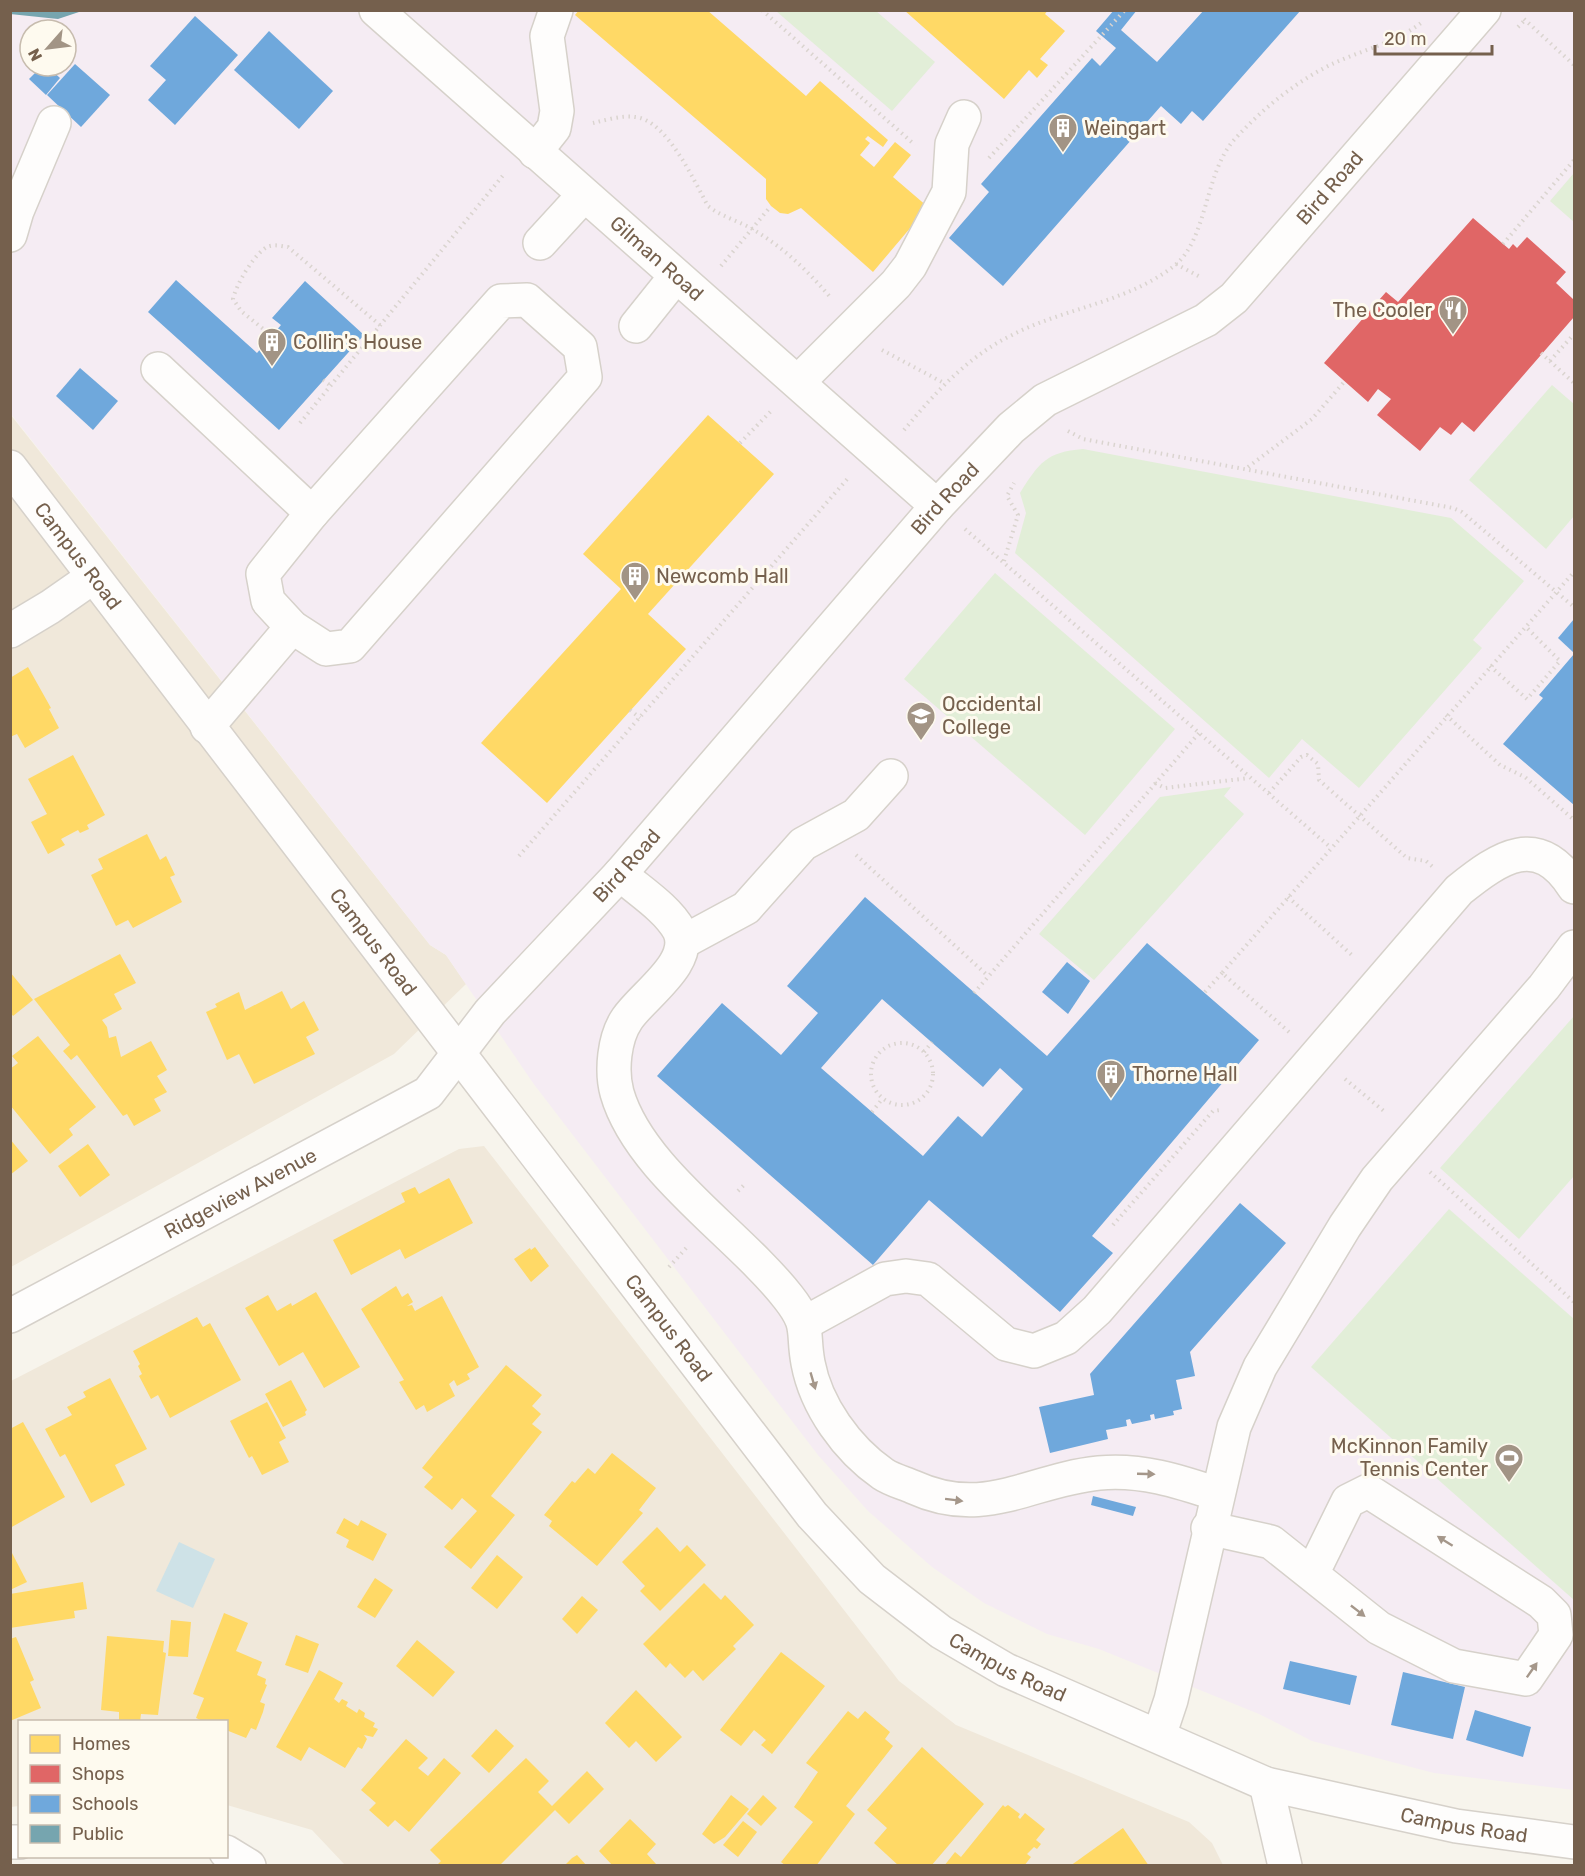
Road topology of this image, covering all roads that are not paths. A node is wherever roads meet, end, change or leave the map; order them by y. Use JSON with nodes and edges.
{"nodes":[{"id":1,"x":376,"y":10,"type":"edge"},
{"id":2,"x":556,"y":10,"type":"edge"},
{"id":3,"x":1484,"y":10,"type":"edge"},
{"id":4,"x":964,"y":117,"type":"dead end"},
{"id":5,"x":54,"y":123,"type":"dead end"},
{"id":6,"x":532,"y":148,"type":"junction"},
{"id":7,"x":584,"y":195,"type":"junction"},
{"id":8,"x":10,"y":235,"type":"edge"},
{"id":9,"x":540,"y":243,"type":"dead end"},
{"id":10,"x":687,"y":285,"type":"junction"},
{"id":11,"x":636,"y":326,"type":"dead end"},
{"id":12,"x":158,"y":369,"type":"dead end"},
{"id":13,"x":798,"y":382,"type":"junction"},
{"id":14,"x":10,"y":467,"type":"edge"},
{"id":15,"x":937,"y":506,"type":"junction"},
{"id":16,"x":312,"y":513,"type":"junction"},
{"id":17,"x":93,"y":577,"type":"junction"},
{"id":18,"x":292,"y":627,"type":"junction"},
{"id":19,"x":10,"y":631,"type":"edge"},
{"id":20,"x":207,"y":727,"type":"junction"},
{"id":21,"x":891,"y":776,"type":"dead end"},
{"id":22,"x":620,"y":874,"type":"junction"},
{"id":23,"x":1575,"y":887,"type":"edge"},
{"id":24,"x":683,"y":942,"type":"junction"},
{"id":25,"x":1575,"y":947,"type":"edge"},
{"id":26,"x":459,"y":1055,"type":"junction"},
{"id":27,"x":10,"y":1316,"type":"edge"},
{"id":28,"x":806,"y":1323,"type":"junction"},
{"id":29,"x":1217,"y":1494,"type":"junction"},
{"id":30,"x":1208,"y":1528,"type":"junction"},
{"id":31,"x":1312,"y":1574,"type":"junction"},
{"id":32,"x":1159,"y":1736,"type":"junction"},
{"id":33,"x":1266,"y":1784,"type":"junction"},
{"id":34,"x":1575,"y":1842,"type":"edge"},
{"id":35,"x":228,"y":1853,"type":"edge"},
{"id":36,"x":249,"y":1866,"type":"edge"},
{"id":37,"x":1285,"y":1866,"type":"edge"}],
"edges":[{"from":1,"to":6,"type":"street","name":"Gilman Road"},
{"from":2,"to":6,"type":"street"},
{"from":3,"to":15,"type":"street","name":"Bird Road"},
{"from":4,"to":13,"type":"street"},
{"from":5,"to":8,"type":"street"},
{"from":6,"to":7,"type":"street","name":"Gilman Road"},
{"from":7,"to":9,"type":"street"},
{"from":7,"to":10,"type":"street","name":"Gilman Road"},
{"from":10,"to":11,"type":"street"},
{"from":10,"to":13,"type":"street","name":"Gilman Road"},
{"from":12,"to":16,"type":"street"},
{"from":13,"to":15,"type":"street","name":"Gilman Road"},
{"from":14,"to":17,"type":"street","name":"Campus Road"},
{"from":15,"to":22,"type":"street","name":"Bird Road"},
{"from":16,"to":18,"type":"street"},
{"from":16,"to":18,"type":"street"},
{"from":17,"to":19,"type":"street"},
{"from":17,"to":20,"type":"street","name":"Campus Road"},
{"from":18,"to":20,"type":"street"},
{"from":20,"to":26,"type":"street","name":"Campus Road"},
{"from":21,"to":24,"type":"street"},
{"from":22,"to":24,"type":"street"},
{"from":22,"to":26,"type":"street","name":"Bird Road"},
{"from":23,"to":28,"type":"street"},
{"from":24,"to":28,"type":"street"},
{"from":25,"to":29,"type":"street"},
{"from":26,"to":27,"type":"street","name":"Ridgeview Avenue"},
{"from":26,"to":32,"type":"street","name":"Campus Road"},
{"from":28,"to":29,"type":"street","one_way":true},
{"from":29,"to":30,"type":"street"},
{"from":30,"to":31,"type":"street"},
{"from":30,"to":32,"type":"street"},
{"from":31,"to":31,"type":"street","one_way":true},
{"from":32,"to":33,"type":"street","name":"Campus Road"},
{"from":33,"to":34,"type":"street","name":"Campus Road"},
{"from":33,"to":37,"type":"street"},
{"from":35,"to":36,"type":"street"}]}
